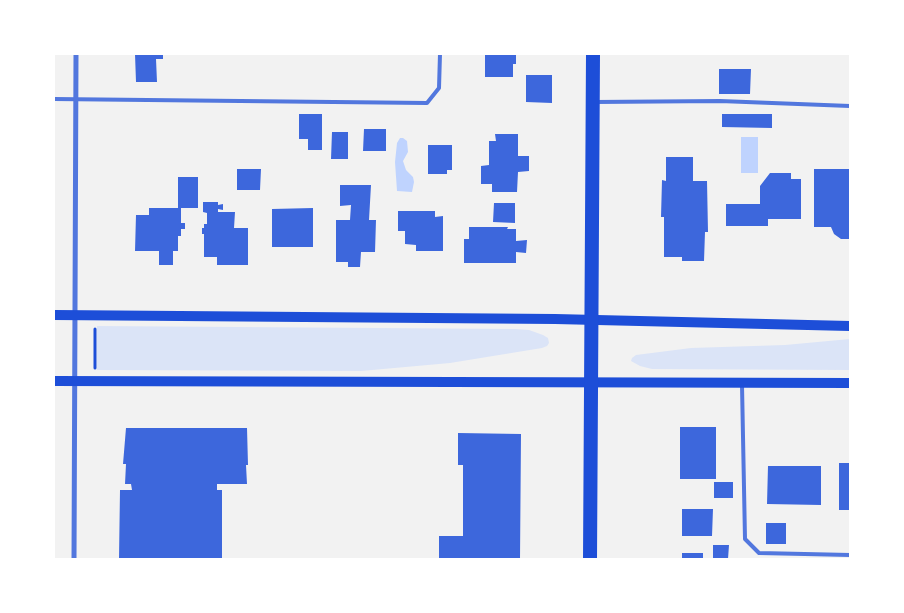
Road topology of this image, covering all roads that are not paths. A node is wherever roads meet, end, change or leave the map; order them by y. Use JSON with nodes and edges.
{"nodes":[{"id":1,"x":76,"y":54,"type":"edge"},
{"id":2,"x":440,"y":54,"type":"edge"},
{"id":3,"x":592,"y":54,"type":"edge"},
{"id":4,"x":54,"y":99,"type":"edge"},
{"id":5,"x":76,"y":100,"type":"junction"},
{"id":6,"x":592,"y":102,"type":"junction"},
{"id":7,"x":850,"y":106,"type":"edge"},
{"id":8,"x":54,"y":315,"type":"edge"},
{"id":9,"x":75,"y":315,"type":"junction"},
{"id":10,"x":590,"y":320,"type":"junction"},
{"id":11,"x":850,"y":326,"type":"edge"},
{"id":12,"x":75,"y":380,"type":"junction"},
{"id":13,"x":54,"y":381,"type":"edge"},
{"id":14,"x":590,"y":383,"type":"junction"},
{"id":15,"x":850,"y":383,"type":"edge"},
{"id":16,"x":742,"y":384,"type":"junction"},
{"id":17,"x":850,"y":555,"type":"edge"},
{"id":18,"x":74,"y":559,"type":"edge"},
{"id":19,"x":590,"y":559,"type":"edge"}],
"edges":[{"from":1,"to":5,"type":"street"},
{"from":2,"to":5,"type":"lane"},
{"from":3,"to":6,"type":"highway"},
{"from":4,"to":5,"type":"lane"},
{"from":5,"to":9,"type":"street"},
{"from":6,"to":7,"type":"lane"},
{"from":6,"to":10,"type":"highway"},
{"from":8,"to":9,"type":"main road"},
{"from":9,"to":10,"type":"main road"},
{"from":9,"to":12,"type":"street"},
{"from":10,"to":11,"type":"main road"},
{"from":10,"to":14,"type":"highway"},
{"from":12,"to":13,"type":"main road"},
{"from":12,"to":14,"type":"main road"},
{"from":12,"to":18,"type":"street"},
{"from":14,"to":16,"type":"main road"},
{"from":14,"to":19,"type":"highway"},
{"from":15,"to":16,"type":"main road"},
{"from":16,"to":17,"type":"lane"}]}
